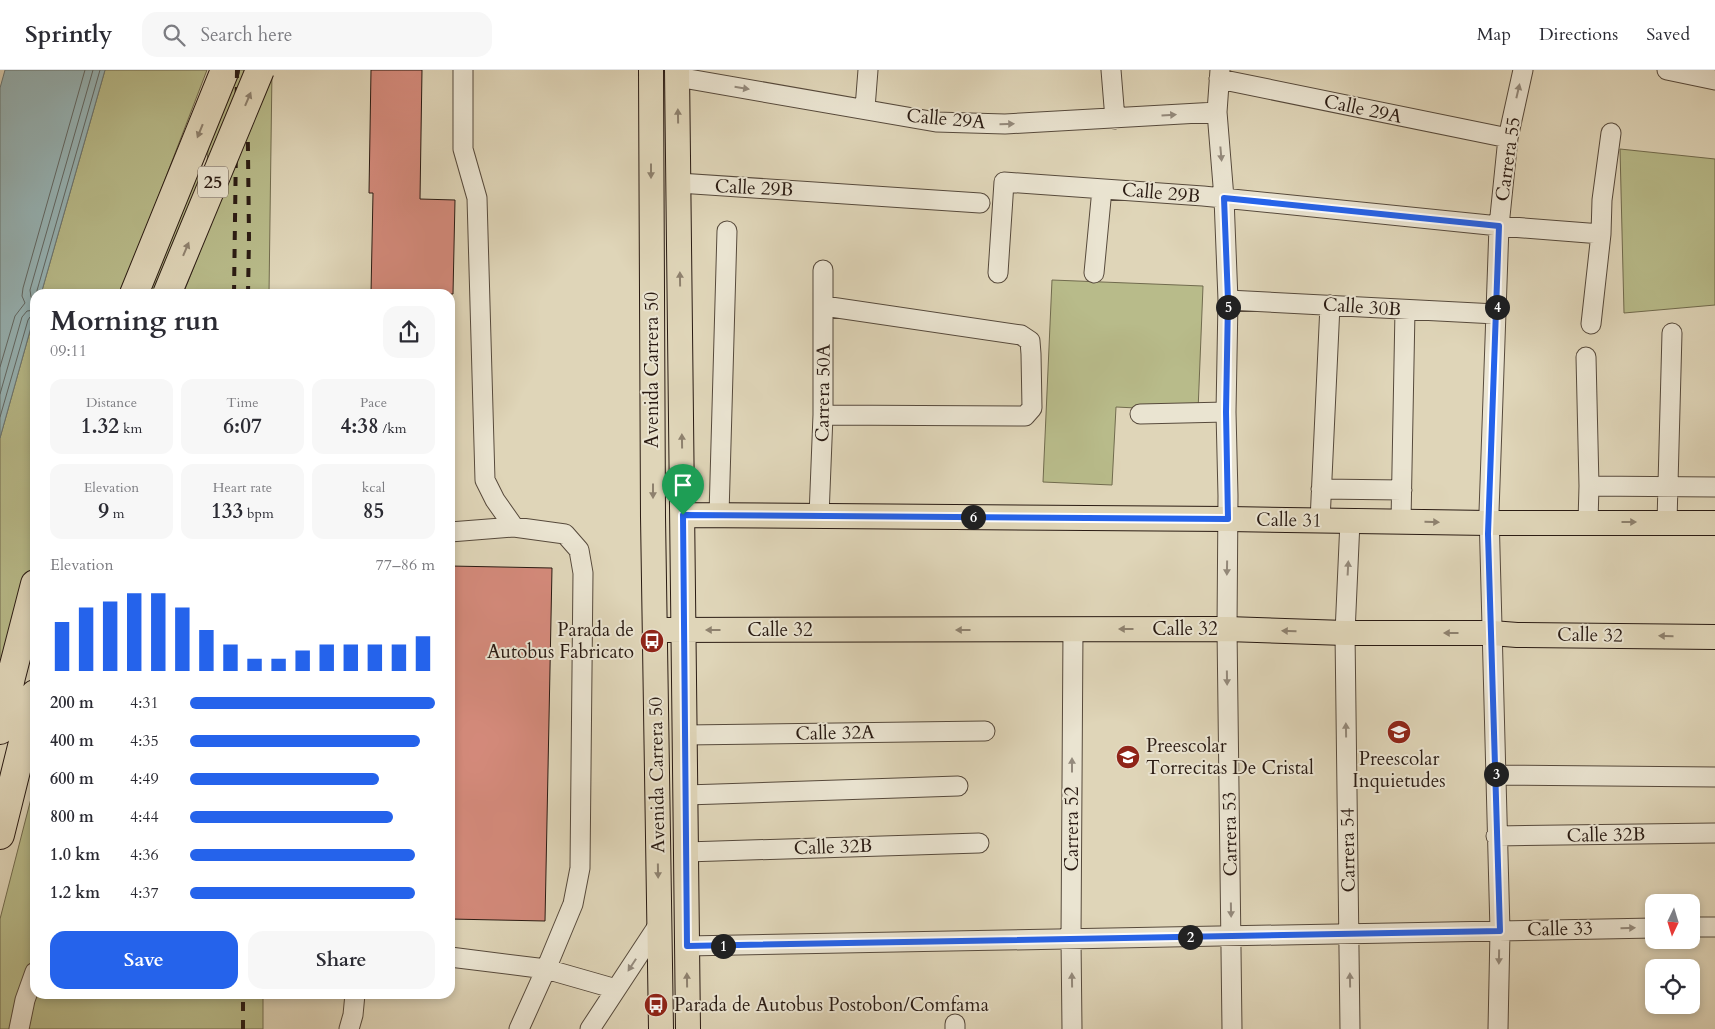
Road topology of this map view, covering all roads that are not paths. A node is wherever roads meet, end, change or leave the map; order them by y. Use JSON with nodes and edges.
{"nodes":[{"id":1,"x":225,"y":70,"type":"edge"},
{"id":2,"x":260,"y":70,"type":"edge"},
{"id":3,"x":463,"y":70,"type":"edge"},
{"id":4,"x":651,"y":70,"type":"edge"},
{"id":5,"x":868,"y":70,"type":"edge"},
{"id":6,"x":1111,"y":70,"type":"edge"},
{"id":7,"x":1523,"y":70,"type":"edge"},
{"id":8,"x":1666,"y":70,"type":"edge"},
{"id":9,"x":677,"y":73,"type":"edge"},
{"id":10,"x":1220,"y":75,"type":"edge"},
{"id":11,"x":1715,"y":80,"type":"edge"},
{"id":12,"x":865,"y":108,"type":"junction"},
{"id":13,"x":1217,"y":112,"type":"junction"},
{"id":14,"x":1116,"y":119,"type":"junction"},
{"id":15,"x":1611,"y":133,"type":"dead end"},
{"id":16,"x":1508,"y":138,"type":"junction"},
{"id":17,"x":679,"y":183,"type":"junction"},
{"id":18,"x":1102,"y":189,"type":"junction"},
{"id":19,"x":1224,"y":198,"type":"junction"},
{"id":20,"x":980,"y":203,"type":"dead end"},
{"id":21,"x":1499,"y":226,"type":"junction"},
{"id":22,"x":727,"y":231,"type":"dead end"},
{"id":23,"x":1601,"y":234,"type":"junction"},
{"id":24,"x":823,"y":270,"type":"dead end"},
{"id":25,"x":998,"y":273,"type":"dead end"},
{"id":26,"x":1094,"y":273,"type":"dead end"},
{"id":27,"x":136,"y":289,"type":"edge"},
{"id":28,"x":169,"y":289,"type":"edge"},
{"id":29,"x":1228,"y":300,"type":"junction"},
{"id":30,"x":1330,"y":305,"type":"junction"},
{"id":31,"x":824,"y":306,"type":"junction"},
{"id":32,"x":1406,"y":310,"type":"junction"},
{"id":33,"x":1496,"y":314,"type":"junction"},
{"id":34,"x":1591,"y":324,"type":"dead end"},
{"id":35,"x":1672,"y":333,"type":"dead end"},
{"id":36,"x":1586,"y":357,"type":"dead end"},
{"id":37,"x":1226,"y":412,"type":"junction"},
{"id":38,"x":1140,"y":414,"type":"dead end"},
{"id":39,"x":823,"y":416,"type":"junction"},
{"id":40,"x":1589,"y":486,"type":"junction"},
{"id":41,"x":1667,"y":487,"type":"junction"},
{"id":42,"x":1715,"y":488,"type":"edge"},
{"id":43,"x":1321,"y":489,"type":"junction"},
{"id":44,"x":1402,"y":490,"type":"junction"},
{"id":45,"x":683,"y":515,"type":"junction"},
{"id":46,"x":719,"y":515,"type":"junction"},
{"id":47,"x":819,"y":516,"type":"junction"},
{"id":48,"x":1228,"y":519,"type":"junction"},
{"id":49,"x":1320,"y":521,"type":"junction"},
{"id":50,"x":1350,"y":521,"type":"junction"},
{"id":51,"x":1401,"y":521,"type":"junction"},
{"id":52,"x":1588,"y":522,"type":"junction"},
{"id":53,"x":1667,"y":522,"type":"junction"},
{"id":54,"x":1489,"y":523,"type":"junction"},
{"id":55,"x":1715,"y":523,"type":"edge"},
{"id":56,"x":514,"y":527,"type":"junction"},
{"id":57,"x":455,"y":532,"type":"edge"},
{"id":58,"x":30,"y":603,"type":"edge"},
{"id":59,"x":1227,"y":629,"type":"junction"},
{"id":60,"x":655,"y":630,"type":"junction"},
{"id":61,"x":684,"y":630,"type":"junction"},
{"id":62,"x":1073,"y":630,"type":"junction"},
{"id":63,"x":1345,"y":633,"type":"junction"},
{"id":64,"x":1492,"y":633,"type":"junction"},
{"id":65,"x":1715,"y":637,"type":"edge"},
{"id":66,"x":30,"y":714,"type":"edge"},
{"id":67,"x":0,"y":730,"type":"edge"},
{"id":68,"x":985,"y":731,"type":"dead end"},
{"id":69,"x":685,"y":735,"type":"junction"},
{"id":70,"x":1496,"y":775,"type":"junction"},
{"id":71,"x":1715,"y":777,"type":"edge"},
{"id":72,"x":958,"y":786,"type":"dead end"},
{"id":73,"x":686,"y":795,"type":"junction"},
{"id":74,"x":1715,"y":833,"type":"edge"},
{"id":75,"x":0,"y":835,"type":"edge"},
{"id":76,"x":1496,"y":836,"type":"junction"},
{"id":77,"x":979,"y":843,"type":"dead end"},
{"id":78,"x":686,"y":852,"type":"junction"},
{"id":79,"x":659,"y":924,"type":"junction"},
{"id":80,"x":1715,"y":926,"type":"edge"},
{"id":81,"x":1700,"y":927,"type":"edge"},
{"id":82,"x":1645,"y":928,"type":"edge"},
{"id":83,"x":1500,"y":931,"type":"junction"},
{"id":84,"x":1349,"y":934,"type":"junction"},
{"id":85,"x":1231,"y":936,"type":"junction"},
{"id":86,"x":1071,"y":939,"type":"junction"},
{"id":87,"x":687,"y":946,"type":"junction"},
{"id":88,"x":455,"y":958,"type":"edge"},
{"id":89,"x":546,"y":969,"type":"junction"},
{"id":90,"x":30,"y":986,"type":"edge"},
{"id":91,"x":616,"y":989,"type":"junction"},
{"id":92,"x":355,"y":999,"type":"edge"},
{"id":93,"x":19,"y":1029,"type":"edge"},
{"id":94,"x":349,"y":1029,"type":"edge"},
{"id":95,"x":519,"y":1029,"type":"edge"},
{"id":96,"x":590,"y":1029,"type":"edge"},
{"id":97,"x":662,"y":1029,"type":"edge"},
{"id":98,"x":688,"y":1029,"type":"edge"},
{"id":99,"x":1072,"y":1029,"type":"edge"},
{"id":100,"x":1232,"y":1029,"type":"edge"},
{"id":101,"x":1350,"y":1029,"type":"edge"},
{"id":102,"x":1498,"y":1029,"type":"edge"}],
"edges":[{"from":1,"to":27,"type":"highway","number":"25","one_way":true},
{"from":28,"to":2,"type":"highway","number":"25","one_way":true,"bridge":true},
{"from":3,"to":56,"type":"street"},
{"from":4,"to":60,"type":"main road","name":"Avenida Carrera 50","one_way":true},
{"from":5,"to":12,"type":"street"},
{"from":6,"to":14,"type":"street"},
{"from":16,"to":7,"type":"street","name":"Carrera 55","one_way":true},
{"from":8,"to":11,"type":"street"},
{"from":9,"to":12,"type":"street","name":"Calle 29A","one_way":true},
{"from":17,"to":9,"type":"main road","name":"Avenida Carrera 50","one_way":true},
{"from":10,"to":13,"type":"street","name":"Carrera 53"},
{"from":10,"to":16,"type":"street","name":"Calle 29A"},
{"from":12,"to":14,"type":"street","name":"Calle 29A","one_way":true},
{"from":14,"to":13,"type":"street","name":"Calle 29A","one_way":true},
{"from":13,"to":19,"type":"street","name":"Carrera 53","one_way":true},
{"from":15,"to":23,"type":"street"},
{"from":16,"to":21,"type":"street","name":"Carrera 55"},
{"from":17,"to":20,"type":"street","name":"Calle 29B"},
{"from":45,"to":17,"type":"main road","name":"Avenida Carrera 50","one_way":true},
{"from":18,"to":19,"type":"street","name":"Calle 29B"},
{"from":18,"to":25,"type":"street","name":"Calle 29B"},
{"from":18,"to":26,"type":"street"},
{"from":19,"to":21,"type":"street","name":"Calle 29B"},
{"from":19,"to":29,"type":"street","name":"Carrera 53"},
{"from":21,"to":23,"type":"street","name":"Calle 29B"},
{"from":21,"to":33,"type":"street","name":"Carrera 55"},
{"from":22,"to":46,"type":"street"},
{"from":23,"to":34,"type":"street"},
{"from":24,"to":31,"type":"street","name":"Carrera 50A"},
{"from":29,"to":30,"type":"street","name":"Calle 30B"},
{"from":29,"to":37,"type":"street","name":"Carrera 53"},
{"from":30,"to":32,"type":"street","name":"Calle 30B"},
{"from":30,"to":43,"type":"street"},
{"from":31,"to":39,"type":"street","name":"Carrera 50A"},
{"from":31,"to":39,"type":"street"},
{"from":32,"to":33,"type":"street","name":"Calle 30B"},
{"from":32,"to":44,"type":"street"},
{"from":33,"to":54,"type":"street","name":"Carrera 55"},
{"from":35,"to":41,"type":"street"},
{"from":36,"to":40,"type":"street"},
{"from":37,"to":38,"type":"street"},
{"from":37,"to":48,"type":"street","name":"Carrera 53"},
{"from":39,"to":47,"type":"street","name":"Carrera 50A"},
{"from":40,"to":41,"type":"street"},
{"from":40,"to":52,"type":"street"},
{"from":41,"to":42,"type":"street"},
{"from":41,"to":53,"type":"street"},
{"from":43,"to":44,"type":"street","name":"Calle 31"},
{"from":43,"to":49,"type":"street"},
{"from":44,"to":51,"type":"street"},
{"from":45,"to":46,"type":"main road","name":"Calle 31"},
{"from":45,"to":61,"type":"main road","name":"Avenida Carrera 50"},
{"from":46,"to":47,"type":"main road","name":"Calle 31"},
{"from":47,"to":48,"type":"main road","name":"Calle 31"},
{"from":48,"to":49,"type":"main road","name":"Calle 31"},
{"from":48,"to":59,"type":"street","name":"Carrera 53","one_way":true},
{"from":49,"to":50,"type":"main road","name":"Calle 31"},
{"from":50,"to":51,"type":"main road","name":"Calle 31"},
{"from":63,"to":50,"type":"street","name":"Carrera 54","one_way":true},
{"from":51,"to":54,"type":"main road","name":"Calle 31","one_way":true},
{"from":52,"to":53,"type":"main road","name":"Calle 31","one_way":true},
{"from":52,"to":54,"type":"main road","name":"Calle 31"},
{"from":53,"to":55,"type":"main road","name":"Calle 31"},
{"from":54,"to":64,"type":"street","name":"Carrera 55"},
{"from":56,"to":57,"type":"street"},
{"from":56,"to":89,"type":"street"},
{"from":58,"to":67,"type":"highway"},
{"from":59,"to":62,"type":"main road","name":"Calle 32","one_way":true},
{"from":63,"to":59,"type":"main road","name":"Calle 32","one_way":true},
{"from":59,"to":85,"type":"street","name":"Carrera 53","one_way":true},
{"from":60,"to":61,"type":"main road","name":"Calle 32"},
{"from":60,"to":79,"type":"main road","name":"Avenida Carrera 50","one_way":true},
{"from":62,"to":61,"type":"main road","name":"Calle 32","one_way":true},
{"from":61,"to":69,"type":"main road","name":"Avenida Carrera 50"},
{"from":86,"to":62,"type":"street","name":"Carrera 52","one_way":true},
{"from":64,"to":63,"type":"main road","name":"Calle 32","one_way":true},
{"from":84,"to":63,"type":"street","name":"Carrera 54","one_way":true},
{"from":65,"to":64,"type":"main road","name":"Calle 32","one_way":true},
{"from":64,"to":70,"type":"street","name":"Carrera 55"},
{"from":66,"to":75,"type":"highway"},
{"from":68,"to":69,"type":"street","name":"Calle 32A"},
{"from":69,"to":73,"type":"main road","name":"Avenida Carrera 50"},
{"from":70,"to":71,"type":"street"},
{"from":70,"to":76,"type":"street","name":"Carrera 55"},
{"from":72,"to":73,"type":"street"},
{"from":73,"to":78,"type":"main road","name":"Avenida Carrera 50"},
{"from":74,"to":76,"type":"street","name":"Calle 32B"},
{"from":76,"to":83,"type":"street","name":"Carrera 55"},
{"from":77,"to":78,"type":"street","name":"Calle 32B"},
{"from":78,"to":87,"type":"main road","name":"Avenida Carrera 50"},
{"from":79,"to":91,"type":"street","one_way":true},
{"from":79,"to":97,"type":"main road","name":"Avenida Carrera 50"},
{"from":80,"to":81,"type":"street"},
{"from":83,"to":82,"type":"street","name":"Calle 33","one_way":true},
{"from":83,"to":84,"type":"street","name":"Calle 33"},
{"from":83,"to":102,"type":"street","name":"Carrera 55","one_way":true},
{"from":84,"to":85,"type":"street","name":"Calle 33"},
{"from":101,"to":84,"type":"street","name":"Carrera 54","one_way":true},
{"from":85,"to":86,"type":"street","name":"Calle 33"},
{"from":85,"to":100,"type":"street","name":"Carrera 53"},
{"from":86,"to":87,"type":"street","name":"Calle 33"},
{"from":99,"to":86,"type":"street","name":"Carrera 52","one_way":true},
{"from":98,"to":87,"type":"main road","name":"Avenida Carrera 50","one_way":true},
{"from":88,"to":89,"type":"street"},
{"from":89,"to":91,"type":"street"},
{"from":89,"to":95,"type":"street"},
{"from":90,"to":93,"type":"street"},
{"from":91,"to":96,"type":"street"},
{"from":92,"to":94,"type":"street"}]}
